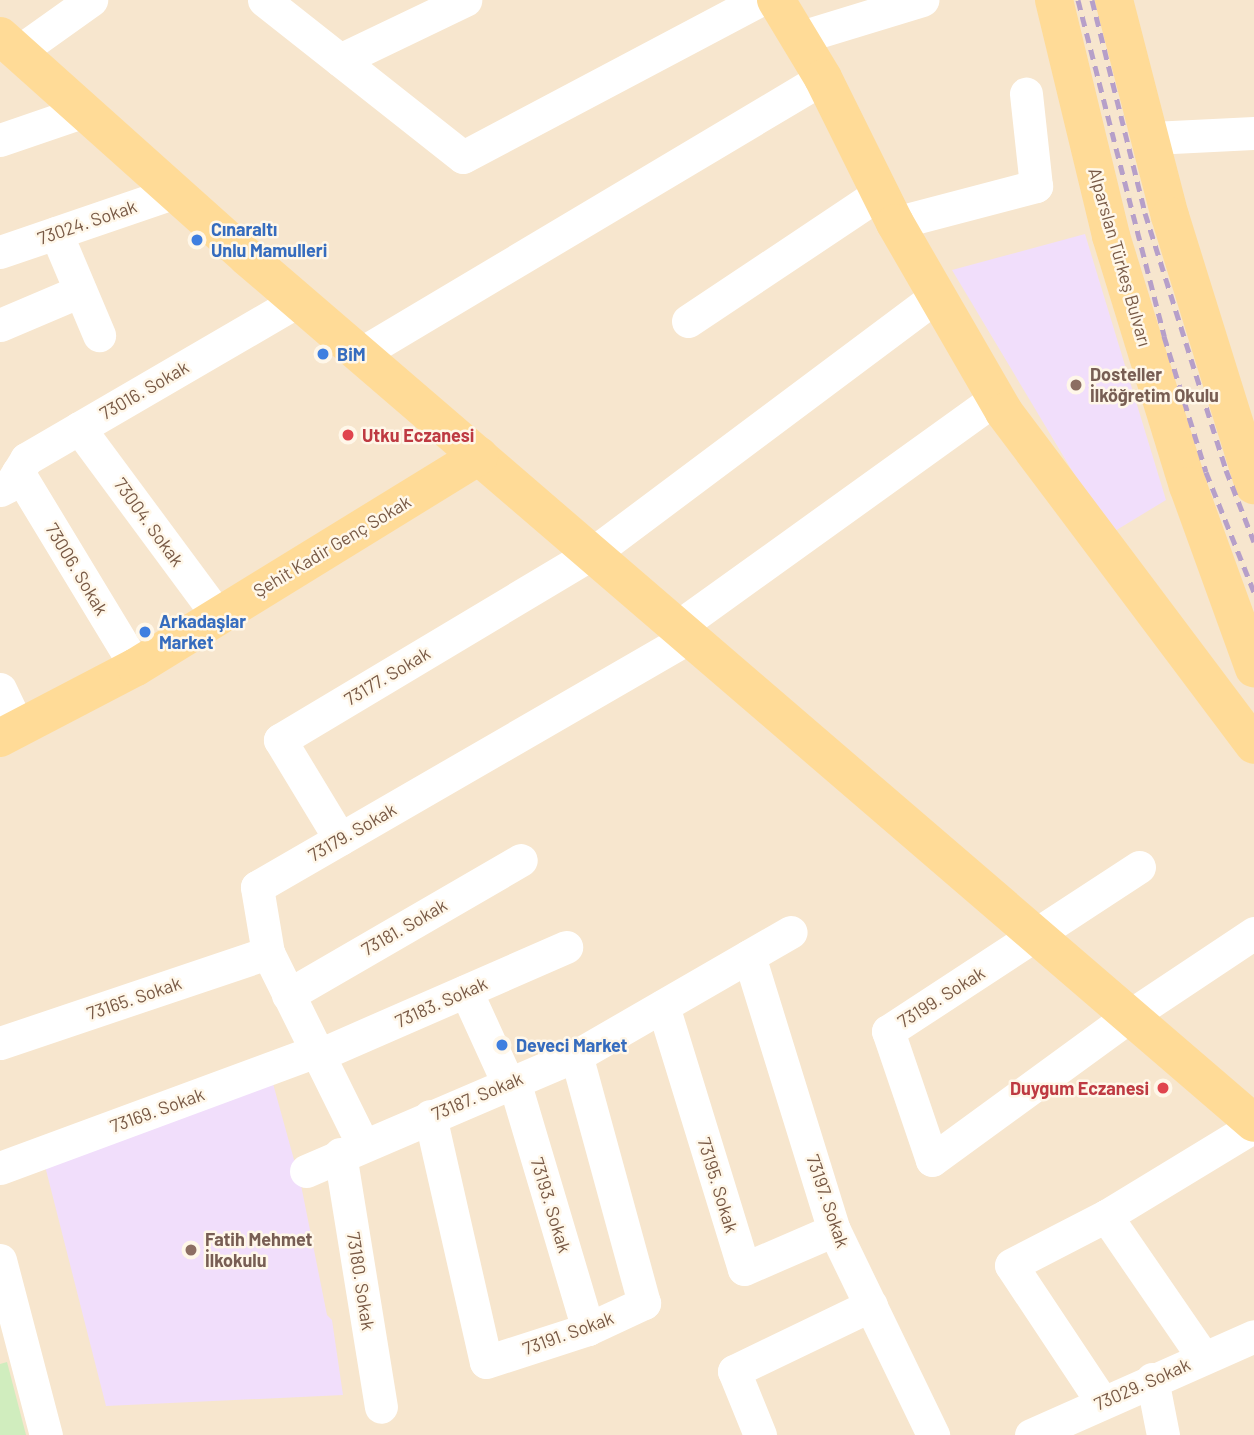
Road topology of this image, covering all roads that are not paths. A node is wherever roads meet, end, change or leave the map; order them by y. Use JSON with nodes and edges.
{"nodes":[{"id":1,"x":91,"y":0,"type":"edge"},
{"id":2,"x":264,"y":0,"type":"edge"},
{"id":3,"x":465,"y":0,"type":"edge"},
{"id":4,"x":759,"y":0,"type":"edge"},
{"id":5,"x":776,"y":0,"type":"edge"},
{"id":6,"x":922,"y":0,"type":"edge"},
{"id":7,"x":1054,"y":0,"type":"edge"},
{"id":8,"x":1114,"y":0,"type":"edge"},
{"id":9,"x":889,"y":5,"type":"edge"},
{"id":10,"x":801,"y":37,"type":"junction"},
{"id":11,"x":9,"y":44,"type":"edge"},
{"id":12,"x":340,"y":60,"type":"junction"},
{"id":13,"x":823,"y":78,"type":"junction"},
{"id":14,"x":1026,"y":94,"type":"dead end"},
{"id":15,"x":84,"y":111,"type":"junction"},
{"id":16,"x":1254,"y":133,"type":"edge"},
{"id":17,"x":1152,"y":138,"type":"junction"},
{"id":18,"x":0,"y":140,"type":"edge"},
{"id":19,"x":175,"y":192,"type":"junction"},
{"id":20,"x":887,"y":208,"type":"junction"},
{"id":21,"x":56,"y":233,"type":"junction"},
{"id":22,"x":0,"y":252,"type":"edge"},
{"id":23,"x":80,"y":291,"type":"junction"},
{"id":24,"x":937,"y":296,"type":"junction"},
{"id":25,"x":298,"y":301,"type":"junction"},
{"id":26,"x":688,"y":321,"type":"dead end"},
{"id":27,"x":0,"y":324,"type":"edge"},
{"id":28,"x":99,"y":335,"type":"dead end"},
{"id":29,"x":360,"y":354,"type":"junction"},
{"id":30,"x":996,"y":398,"type":"junction"},
{"id":31,"x":79,"y":428,"type":"junction"},
{"id":32,"x":479,"y":456,"type":"junction"},
{"id":33,"x":9,"y":481,"type":"edge"},
{"id":34,"x":1254,"y":485,"type":"edge"},
{"id":35,"x":593,"y":553,"type":"junction"},
{"id":36,"x":218,"y":616,"type":"junction"},
{"id":37,"x":685,"y":631,"type":"junction"},
{"id":38,"x":136,"y":667,"type":"junction"},
{"id":39,"x":1254,"y":668,"type":"edge"},
{"id":40,"x":0,"y":689,"type":"edge"},
{"id":41,"x":10,"y":733,"type":"edge"},
{"id":42,"x":1254,"y":745,"type":"edge"},
{"id":43,"x":340,"y":839,"type":"junction"},
{"id":44,"x":521,"y":860,"type":"dead end"},
{"id":45,"x":1139,"y":867,"type":"dead end"},
{"id":46,"x":791,"y":932,"type":"dead end"},
{"id":47,"x":1254,"y":933,"type":"edge"},
{"id":48,"x":1040,"y":935,"type":"junction"},
{"id":49,"x":566,"y":947,"type":"dead end"},
{"id":50,"x":268,"y":953,"type":"junction"},
{"id":51,"x":749,"y":956,"type":"junction"},
{"id":52,"x":466,"y":991,"type":"junction"},
{"id":53,"x":288,"y":995,"type":"junction"},
{"id":54,"x":663,"y":1006,"type":"junction"},
{"id":55,"x":1131,"y":1015,"type":"junction"},
{"id":56,"x":0,"y":1043,"type":"edge"},
{"id":57,"x":313,"y":1052,"type":"junction"},
{"id":58,"x":576,"y":1055,"type":"junction"},
{"id":59,"x":511,"y":1082,"type":"junction"},
{"id":60,"x":430,"y":1116,"type":"junction"},
{"id":61,"x":1254,"y":1124,"type":"edge"},
{"id":62,"x":352,"y":1149,"type":"junction"},
{"id":63,"x":0,"y":1168,"type":"edge"},
{"id":64,"x":306,"y":1171,"type":"dead end"},
{"id":65,"x":1105,"y":1216,"type":"junction"},
{"id":66,"x":834,"y":1230,"type":"junction"},
{"id":67,"x":0,"y":1261,"type":"edge"},
{"id":68,"x":870,"y":1305,"type":"junction"},
{"id":69,"x":588,"y":1329,"type":"junction"},
{"id":70,"x":1254,"y":1336,"type":"edge"},
{"id":71,"x":1203,"y":1357,"type":"junction"},
{"id":72,"x":1152,"y":1379,"type":"junction"},
{"id":73,"x":1102,"y":1402,"type":"junction"},
{"id":74,"x":381,"y":1407,"type":"dead end"},
{"id":75,"x":46,"y":1435,"type":"edge"},
{"id":76,"x":760,"y":1435,"type":"edge"},
{"id":77,"x":933,"y":1435,"type":"edge"},
{"id":78,"x":1031,"y":1435,"type":"edge"},
{"id":79,"x":1163,"y":1435,"type":"edge"}],
"edges":[{"from":1,"to":11,"type":"street"},
{"from":2,"to":12,"type":"street"},
{"from":3,"to":12,"type":"street"},
{"from":4,"to":12,"type":"street"},
{"from":5,"to":10,"type":"main road"},
{"from":6,"to":9,"type":"street"},
{"from":7,"to":39,"type":"main road","name":"Alparslan Türkeş Bulvarı"},
{"from":8,"to":17,"type":"main road"},
{"from":9,"to":10,"type":"street"},
{"from":10,"to":13,"type":"main road"},
{"from":11,"to":15,"type":"main road"},
{"from":13,"to":20,"type":"main road"},
{"from":13,"to":29,"type":"street"},
{"from":14,"to":20,"type":"street"},
{"from":15,"to":18,"type":"street"},
{"from":15,"to":19,"type":"main road"},
{"from":16,"to":17,"type":"street"},
{"from":17,"to":34,"type":"main road"},
{"from":19,"to":21,"type":"street","name":"73024. Sokak"},
{"from":19,"to":25,"type":"main road"},
{"from":20,"to":24,"type":"main road"},
{"from":20,"to":26,"type":"street"},
{"from":21,"to":22,"type":"street","name":"73024. Sokak"},
{"from":21,"to":23,"type":"street"},
{"from":23,"to":27,"type":"street"},
{"from":23,"to":28,"type":"street"},
{"from":24,"to":30,"type":"main road"},
{"from":24,"to":35,"type":"street"},
{"from":25,"to":29,"type":"main road"},
{"from":25,"to":31,"type":"street","name":"73016. Sokak"},
{"from":29,"to":32,"type":"main road"},
{"from":30,"to":37,"type":"street","name":"73179. Sokak"},
{"from":30,"to":42,"type":"main road"},
{"from":31,"to":33,"type":"street","name":"73016. Sokak"},
{"from":31,"to":36,"type":"street","name":"73004. Sokak"},
{"from":32,"to":35,"type":"main road"},
{"from":32,"to":36,"type":"main road","name":"Şehit Kadir Genç Sokak"},
{"from":33,"to":38,"type":"street","name":"73006. Sokak"},
{"from":35,"to":37,"type":"main road"},
{"from":35,"to":43,"type":"street","name":"73177. Sokak"},
{"from":36,"to":38,"type":"main road","name":"Şehit Kadir Genç Sokak"},
{"from":37,"to":43,"type":"street","name":"73179. Sokak"},
{"from":37,"to":48,"type":"main road"},
{"from":38,"to":41,"type":"main road","name":"Şehit Kadir Genç Sokak"},
{"from":40,"to":41,"type":"street"},
{"from":43,"to":50,"type":"street","name":"73179. Sokak"},
{"from":44,"to":53,"type":"street","name":"73181. Sokak"},
{"from":45,"to":48,"type":"street"},
{"from":46,"to":51,"type":"street","name":"73187. Sokak"},
{"from":47,"to":55,"type":"street"},
{"from":48,"to":55,"type":"main road"},
{"from":48,"to":55,"type":"street","name":"73199. Sokak"},
{"from":49,"to":52,"type":"street","name":"73183. Sokak"},
{"from":50,"to":53,"type":"street","name":"73179. Sokak"},
{"from":50,"to":56,"type":"street","name":"73165. Sokak"},
{"from":51,"to":54,"type":"street","name":"73187. Sokak"},
{"from":51,"to":66,"type":"street","name":"73197. Sokak"},
{"from":52,"to":57,"type":"street","name":"73183. Sokak"},
{"from":52,"to":59,"type":"street","name":"73193. Sokak"},
{"from":53,"to":57,"type":"street","name":"73179. Sokak"},
{"from":54,"to":58,"type":"street","name":"73187. Sokak"},
{"from":54,"to":66,"type":"street","name":"73195. Sokak"},
{"from":55,"to":61,"type":"main road"},
{"from":57,"to":62,"type":"street","name":"73179. Sokak"},
{"from":57,"to":63,"type":"street","name":"73169. Sokak"},
{"from":58,"to":59,"type":"street","name":"73187. Sokak"},
{"from":58,"to":69,"type":"street","name":"73191. Sokak"},
{"from":59,"to":60,"type":"street","name":"73187. Sokak"},
{"from":59,"to":69,"type":"street","name":"73193. Sokak"},
{"from":60,"to":62,"type":"street","name":"73187. Sokak"},
{"from":60,"to":69,"type":"street","name":"73191. Sokak"},
{"from":61,"to":65,"type":"street"},
{"from":62,"to":64,"type":"street","name":"73187. Sokak"},
{"from":62,"to":74,"type":"street","name":"73180. Sokak"},
{"from":65,"to":71,"type":"street"},
{"from":65,"to":73,"type":"street"},
{"from":66,"to":68,"type":"street","name":"73197. Sokak"},
{"from":67,"to":75,"type":"street"},
{"from":68,"to":76,"type":"street"},
{"from":68,"to":77,"type":"street","name":"73197. Sokak"},
{"from":70,"to":71,"type":"street","name":"73029. Sokak"},
{"from":71,"to":72,"type":"street","name":"73029. Sokak"},
{"from":72,"to":73,"type":"street","name":"73029. Sokak"},
{"from":72,"to":79,"type":"street"},
{"from":73,"to":78,"type":"street","name":"73029. Sokak"}]}
